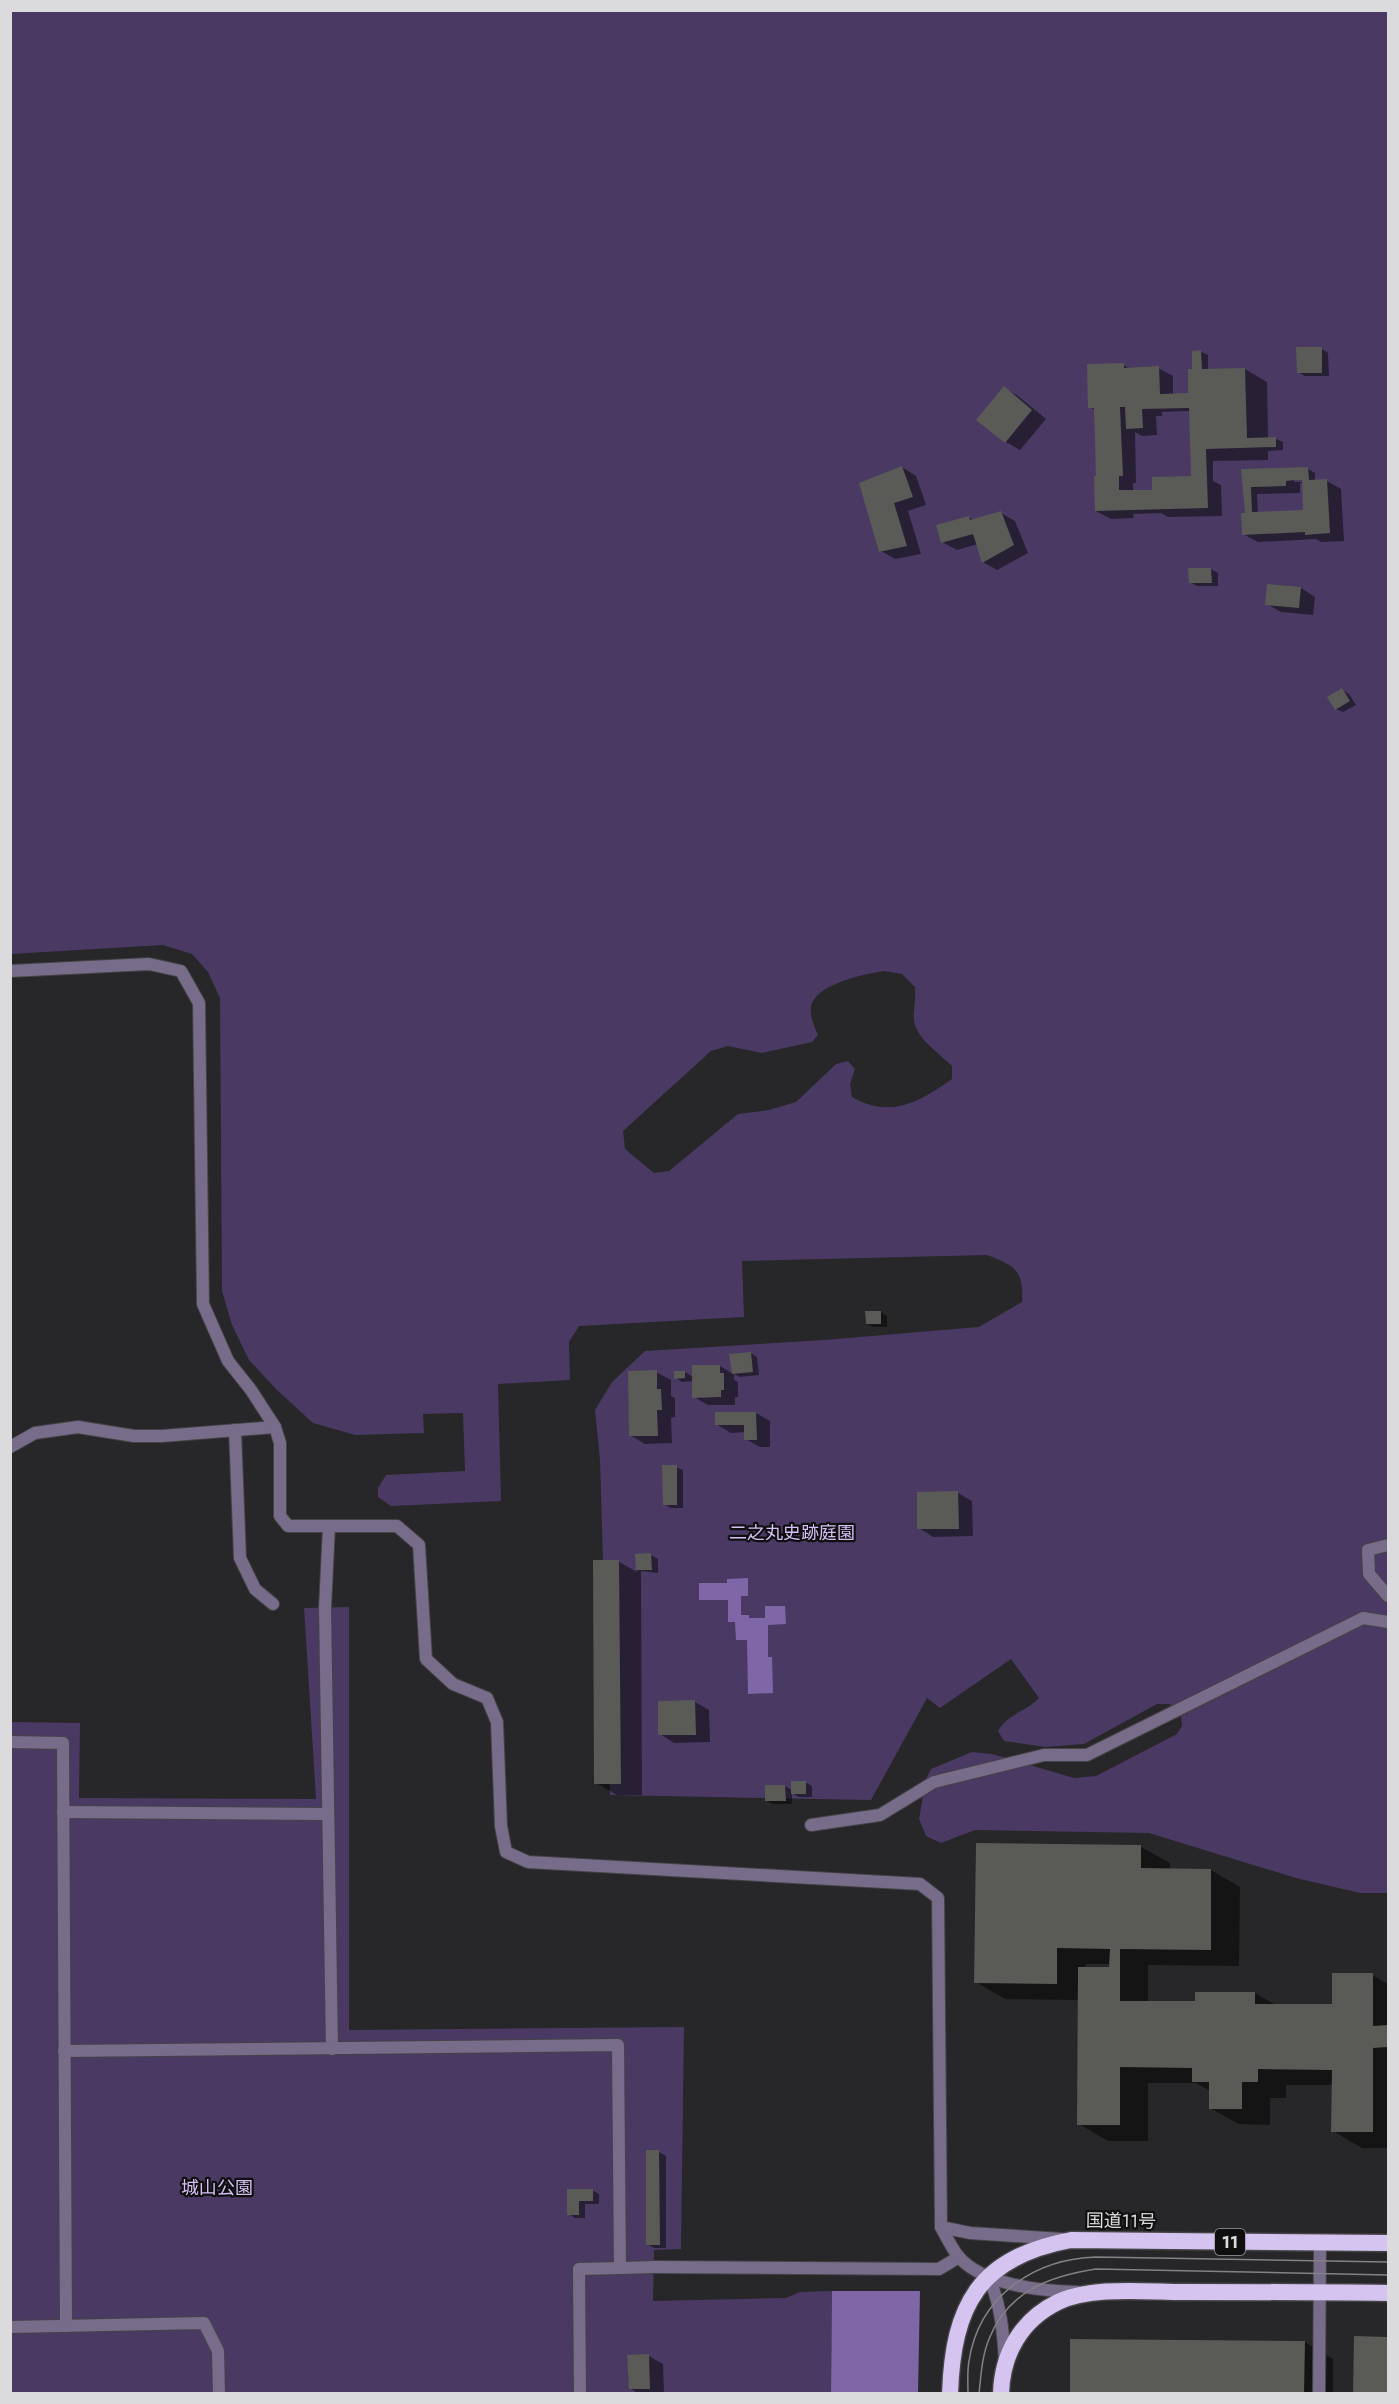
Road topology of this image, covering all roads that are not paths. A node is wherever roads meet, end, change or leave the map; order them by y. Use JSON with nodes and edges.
{"nodes":[{"id":1,"x":10,"y":971,"type":"edge"},
{"id":2,"x":275,"y":1427,"type":"junction"},
{"id":3,"x":236,"y":1430,"type":"junction"},
{"id":4,"x":10,"y":1447,"type":"edge"},
{"id":5,"x":329,"y":1526,"type":"junction"},
{"id":6,"x":1389,"y":1545,"type":"edge"},
{"id":7,"x":1389,"y":1596,"type":"edge"},
{"id":8,"x":273,"y":1604,"type":"dead end"},
{"id":9,"x":1389,"y":1622,"type":"edge"},
{"id":10,"x":10,"y":1742,"type":"edge"},
{"id":11,"x":63,"y":1812,"type":"junction"},
{"id":12,"x":328,"y":1814,"type":"junction"},
{"id":13,"x":812,"y":1825,"type":"dead end"},
{"id":14,"x":332,"y":2049,"type":"junction"},
{"id":15,"x":64,"y":2051,"type":"junction"},
{"id":16,"x":941,"y":2227,"type":"junction"},
{"id":17,"x":1071,"y":2240,"type":"junction"},
{"id":18,"x":1320,"y":2243,"type":"junction"},
{"id":19,"x":1389,"y":2243,"type":"edge"},
{"id":20,"x":959,"y":2257,"type":"junction"},
{"id":21,"x":620,"y":2268,"type":"junction"},
{"id":22,"x":989,"y":2278,"type":"junction"},
{"id":23,"x":1320,"y":2292,"type":"junction"},
{"id":24,"x":1091,"y":2293,"type":"junction"},
{"id":25,"x":1389,"y":2293,"type":"edge"},
{"id":26,"x":10,"y":2326,"type":"edge"},
{"id":27,"x":66,"y":2326,"type":"junction"},
{"id":28,"x":1005,"y":2362,"type":"junction"},
{"id":29,"x":219,"y":2394,"type":"edge"},
{"id":30,"x":580,"y":2394,"type":"edge"},
{"id":31,"x":950,"y":2394,"type":"edge"},
{"id":32,"x":1001,"y":2394,"type":"edge"},
{"id":33,"x":1319,"y":2394,"type":"edge"}],
"edges":[{"from":1,"to":2,"type":"street"},
{"from":2,"to":3,"type":"street"},
{"from":2,"to":5,"type":"street"},
{"from":3,"to":4,"type":"street"},
{"from":3,"to":8,"type":"street"},
{"from":5,"to":12,"type":"street"},
{"from":5,"to":16,"type":"street"},
{"from":6,"to":7,"type":"street"},
{"from":9,"to":13,"type":"street"},
{"from":10,"to":11,"type":"street"},
{"from":11,"to":12,"type":"street"},
{"from":11,"to":15,"type":"street"},
{"from":12,"to":14,"type":"street"},
{"from":14,"to":15,"type":"street"},
{"from":14,"to":21,"type":"street"},
{"from":15,"to":27,"type":"street"},
{"from":16,"to":17,"type":"street"},
{"from":16,"to":20,"type":"street"},
{"from":17,"to":18,"type":"highway","name":"国道11号","number":"11"},
{"from":17,"to":22,"type":"highway","name":"国道11号","number":"11"},
{"from":18,"to":19,"type":"highway","name":"国道11号","number":"11"},
{"from":18,"to":23,"type":"street"},
{"from":20,"to":21,"type":"street"},
{"from":20,"to":22,"type":"street"},
{"from":21,"to":30,"type":"street"},
{"from":22,"to":24,"type":"street"},
{"from":22,"to":28,"type":"street"},
{"from":22,"to":31,"type":"highway","name":"国道11号","number":"11"},
{"from":23,"to":24,"type":"highway"},
{"from":23,"to":25,"type":"highway"},
{"from":23,"to":33,"type":"street"},
{"from":24,"to":28,"type":"highway"},
{"from":26,"to":27,"type":"street"},
{"from":27,"to":29,"type":"street"},
{"from":28,"to":32,"type":"highway"}]}
